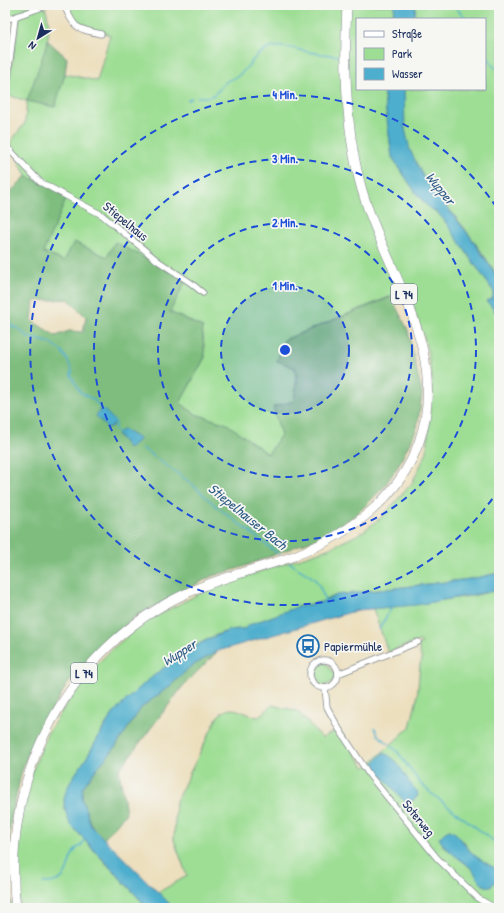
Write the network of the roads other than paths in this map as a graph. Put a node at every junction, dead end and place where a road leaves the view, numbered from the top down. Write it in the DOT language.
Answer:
graph roads {
  1 [pos="49,5"];
  2 [pos="64,5"];
  3 [pos="347,5"];
  4 [pos="15,18"];
  5 [pos="5,20"];
  6 [pos="101,34"];
  7 [pos="8,83"];
  8 [pos="5,145"];
  9 [pos="203,293"];
  10 [pos="418,642"];
  11 [pos="338,674"];
  12 [pos="325,688"];
  13 [pos="16,908"];
  14 [pos="495,908"];
  1 -- 4 [label="street"];
  2 -- 6 [label="street"];
  3 -- 13 [label="main road, L 74"];
  4 -- 5 [label="street"];
  4 -- 7 [label="street"];
  8 -- 9 [label="street, Stiepelhaus"];
  10 -- 11 [label="street"];
  11 -- 12 [label="street"];
  11 -- 12 [label="street"];
  12 -- 14 [label="street, Soterweg"];
}
